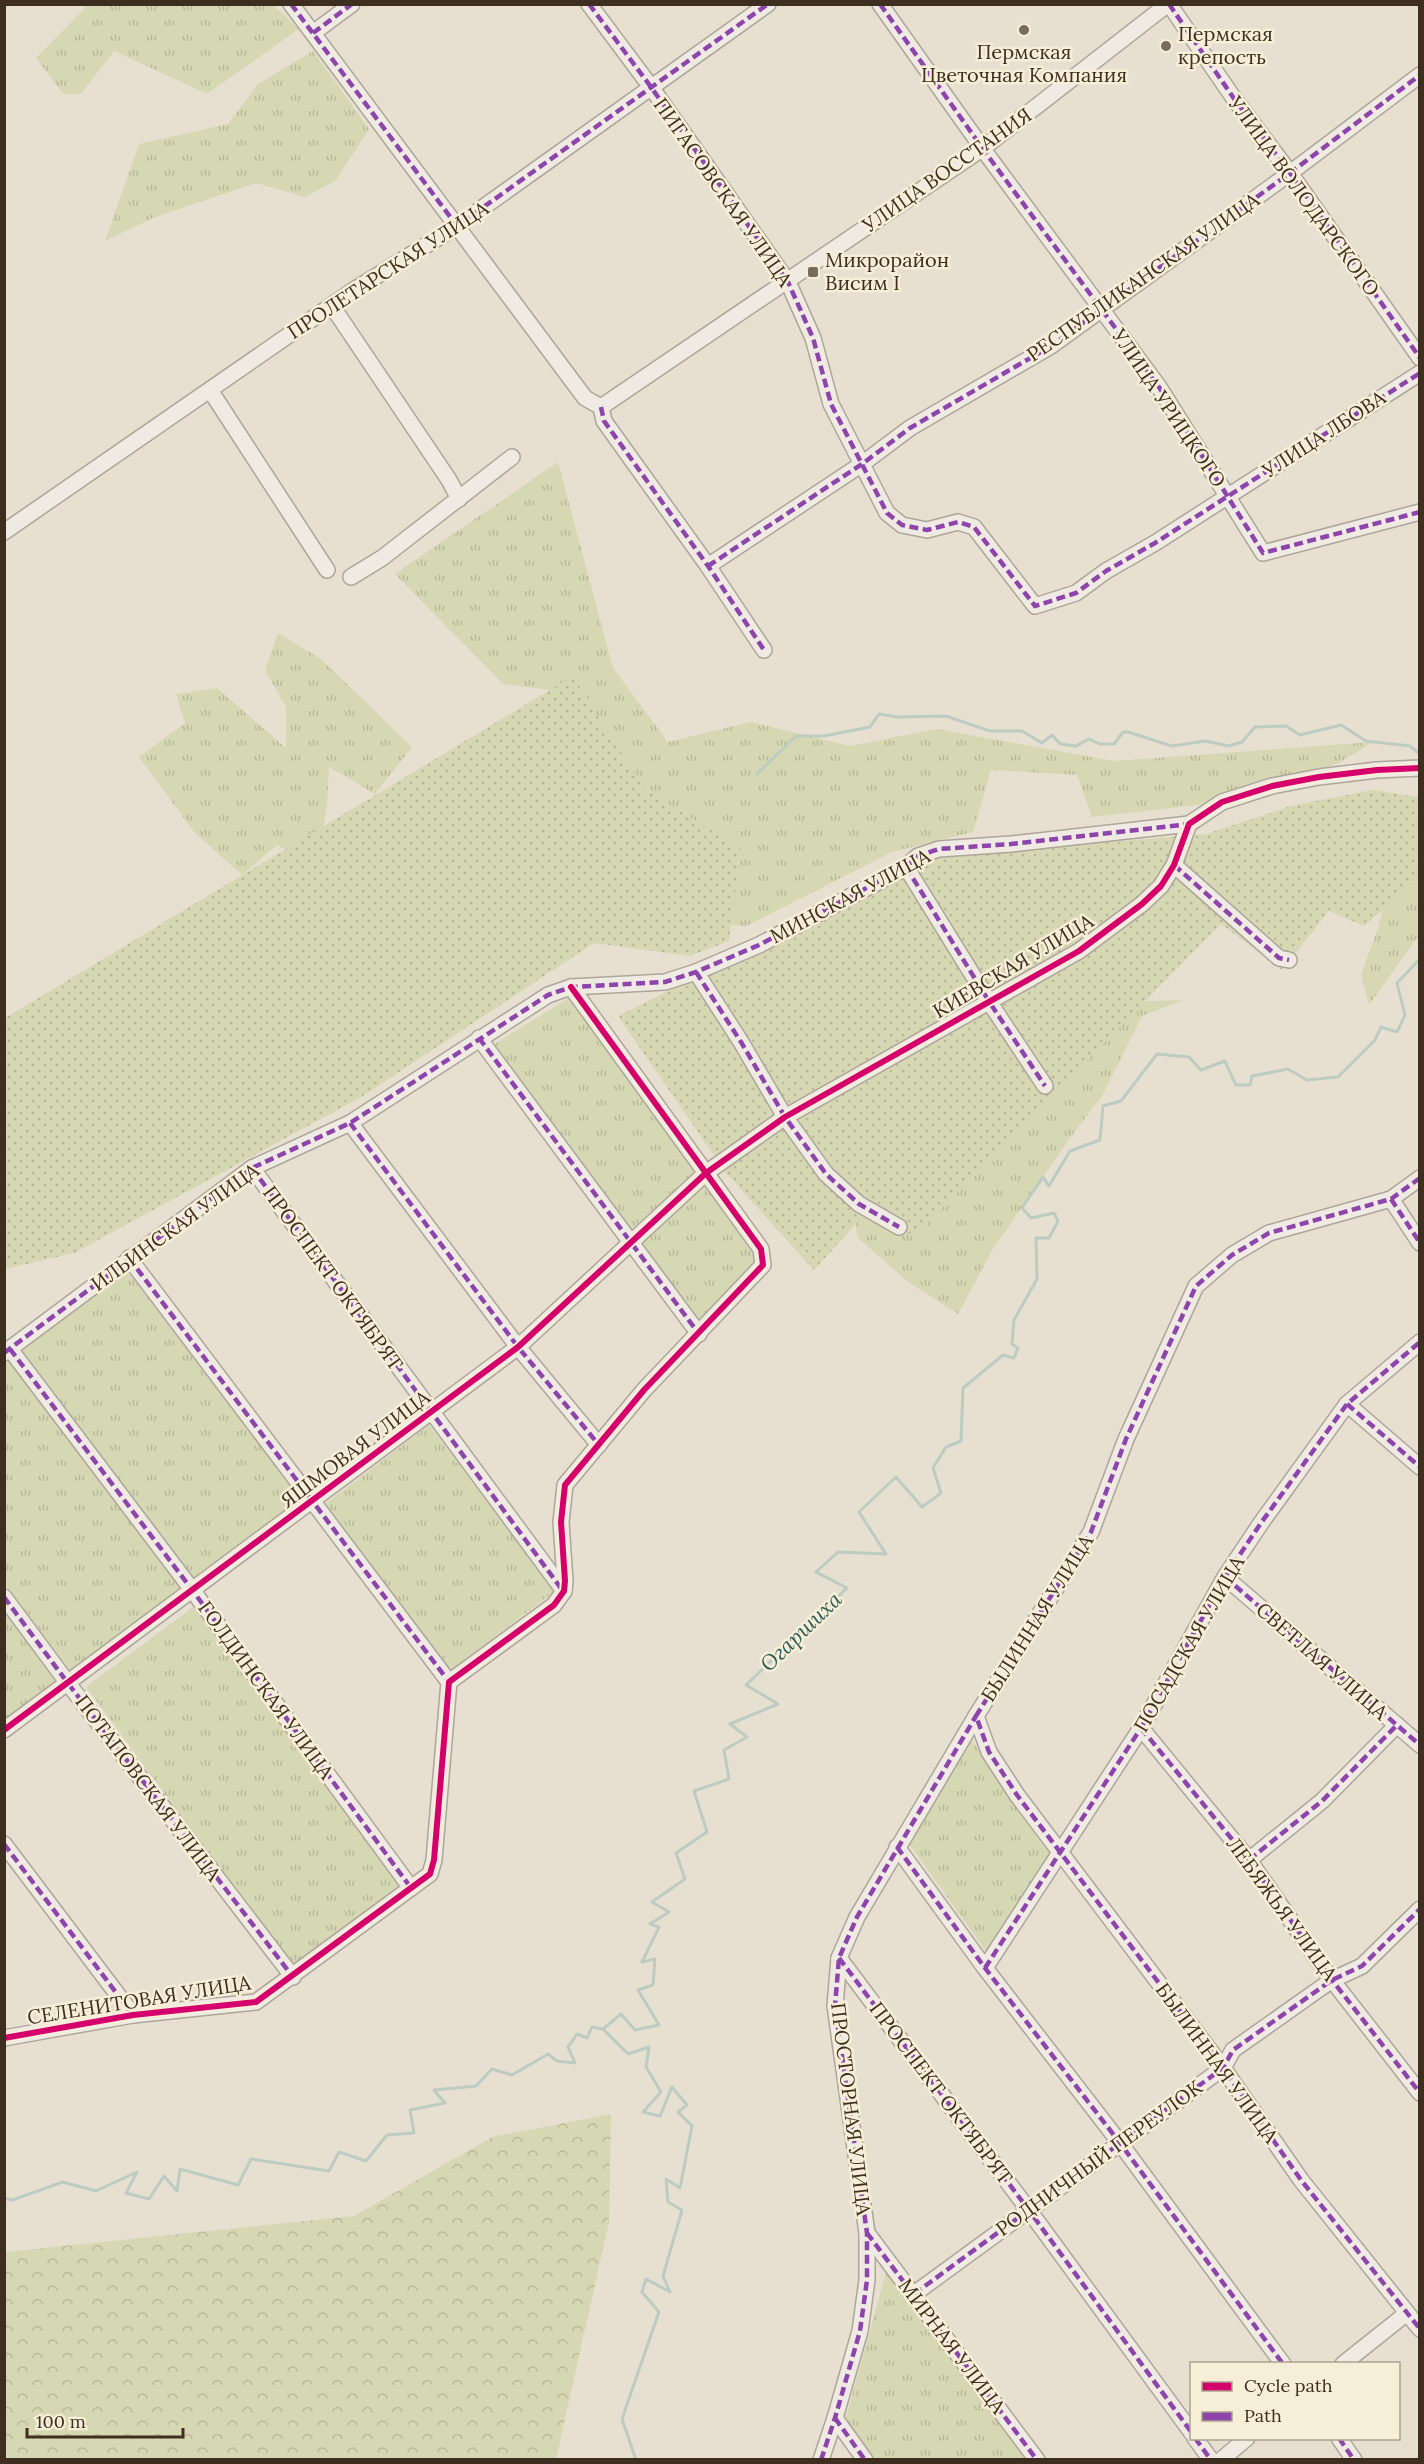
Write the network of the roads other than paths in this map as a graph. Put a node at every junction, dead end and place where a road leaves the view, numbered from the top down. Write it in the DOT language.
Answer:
graph roads {
  1 [pos="291,4"];
  2 [pos="352,4"];
  3 [pos="588,4"];
  4 [pos="768,4"];
  5 [pos="880,4"];
  6 [pos="1168,4"];
  7 [pos="313,33"];
  8 [pos="1419,75"];
  9 [pos="651,87"];
  10 [pos="983,148"];
  11 [pos="1290,173"];
  12 [pos="457,226"];
  13 [pos="788,282"];
  14 [pos="332,306"];
  15 [pos="1101,309"];
  16 [pos="1419,357"];
  17 [pos="1419,373"];
  18 [pos="210,390"];
  19 [pos="601,408"];
  20 [pos="512,457"];
  21 [pos="862,464"];
  22 [pos="1228,495"];
  23 [pos="459,498"];
  24 [pos="1419,512"];
  25 [pos="4,532"];
  26 [pos="708,566"];
  27 [pos="327,570"];
  28 [pos="351,578"];
  29 [pos="1035,606"];
  30 [pos="764,650"];
  31 [pos="1419,768"];
  32 [pos="1188,824"];
  33 [pos="1174,865"];
  34 [pos="906,867"];
  35 [pos="1289,960"];
  36 [pos="696,972"];
  37 [pos="571,987"];
  38 [pos="990,1003"];
  39 [pos="479,1038"];
  40 [pos="1045,1086"];
  41 [pos="785,1117"];
  42 [pos="350,1124"];
  43 [pos="252,1168"];
  44 [pos="706,1173"];
  45 [pos="1419,1178"];
  46 [pos="1391,1199"];
  47 [pos="898,1227"];
  48 [pos="629,1243"];
  49 [pos="1419,1243"];
  50 [pos="129,1257"];
  51 [pos="699,1334"];
  52 [pos="1419,1342"];
  53 [pos="518,1347"];
  54 [pos="7,1351"];
  55 [pos="1347,1404"];
  56 [pos="432,1412"];
  57 [pos="598,1445"];
  58 [pos="1419,1467"];
  59 [pos="312,1502"];
  60 [pos="1225,1577"];
  61 [pos="193,1591"];
  62 [pos="564,1591"];
  63 [pos="4,1597"];
  64 [pos="66,1682"];
  65 [pos="449,1682"];
  66 [pos="976,1716"];
  67 [pos="1397,1725"];
  68 [pos="1141,1728"];
  69 [pos="4,1730"];
  70 [pos="1419,1745"];
  71 [pos="4,1844"];
  72 [pos="897,1847"];
  73 [pos="1061,1852"];
  74 [pos="1249,1860"];
  75 [pos="411,1888"];
  76 [pos="1419,1909"];
  77 [pos="839,1958"];
  78 [pos="985,1968"];
  79 [pos="293,1977"];
  80 [pos="1332,1980"];
  81 [pos="132,2015"];
  82 [pos="4,2038"];
  83 [pos="1223,2068"];
  84 [pos="1419,2093"];
  85 [pos="1120,2143"];
  86 [pos="1028,2209"];
  87 [pos="867,2233"];
  88 [pos="914,2294"];
  89 [pos="1407,2313"];
  90 [pos="1419,2330"];
  91 [pos="1282,2362"];
  92 [pos="1346,2362"];
  93 [pos="835,2418"];
  94 [pos="1190,2432"];
  95 [pos="1196,2440"];
  96 [pos="1246,2440"];
  97 [pos="1339,2440"];
  98 [pos="821,2460"];
  99 [pos="865,2460"];
  100 [pos="1037,2460"];
  101 [pos="1211,2460"];
  102 [pos="1221,2460"];
  103 [pos="1354,2460"];
  1 -- 7 [label="street"];
  2 -- 7 [label="street"];
  3 -- 9 [label="street, ПИГАСОВСКАЯ УЛИЦА"];
  4 -- 9 [label="street, ПРОЛЕТАРСКАЯ УЛИЦА"];
  5 -- 10 [label="street, УЛИЦА УРИЦКОГО"];
  6 -- 10 [label="street, УЛИЦА ВОССТАНИЯ"];
  6 -- 11 [label="street, УЛИЦА ВОЛОДАРСКОГО"];
  7 -- 12 [label="street"];
  8 -- 11 [label="street, РЕСПУБЛИКАНСКАЯ УЛИЦА"];
  9 -- 12 [label="street, ПРОЛЕТАРСКАЯ УЛИЦА"];
  9 -- 13 [label="street, ПИГАСОВСКАЯ УЛИЦА"];
  10 -- 13 [label="street, УЛИЦА ВОССТАНИЯ"];
  10 -- 15 [label="street, УЛИЦА УРИЦКОГО"];
  11 -- 15 [label="street, РЕСПУБЛИКАНСКАЯ УЛИЦА"];
  11 -- 16 [label="street, УЛИЦА ВОЛОДАРСКОГО"];
  12 -- 14 [label="street, ПРОЛЕТАРСКАЯ УЛИЦА"];
  12 -- 19 [label="street"];
  13 -- 19 [label="street, УЛИЦА ВОССТАНИЯ"];
  13 -- 21 [label="street, ПИГАСОВСКАЯ УЛИЦА"];
  14 -- 18 [label="street, ПРОЛЕТАРСКАЯ УЛИЦА"];
  14 -- 23 [label="street"];
  15 -- 21 [label="street, РЕСПУБЛИКАНСКАЯ УЛИЦА"];
  15 -- 22 [label="street, УЛИЦА УРИЦКОГО"];
  17 -- 22 [label="street, УЛИЦА ЛБОВА"];
  18 -- 25 [label="street, ПРОЛЕТАРСКАЯ УЛИЦА"];
  18 -- 27 [label="street"];
  19 -- 26 [label="street"];
  20 -- 23 [label="street"];
  21 -- 26 [label="street, РЕСПУБЛИКАНСКАЯ УЛИЦА"];
  21 -- 29 [label="street, ПИГАСОВСКАЯ УЛИЦА"];
  22 -- 24 [label="street, УЛИЦА УРИЦКОГО"];
  22 -- 29 [label="street, УЛИЦА ЛБОВА"];
  23 -- 28 [label="street"];
  26 -- 30 [label="street"];
  31 -- 32 [label="street"];
  32 -- 33 [label="street, КИЕВСКАЯ УЛИЦА"];
  32 -- 34 [label="street, МИНСКАЯ УЛИЦА"];
  33 -- 35 [label="street"];
  33 -- 38 [label="street, КИЕВСКАЯ УЛИЦА"];
  34 -- 36 [label="street, МИНСКАЯ УЛИЦА"];
  34 -- 38 [label="street"];
  36 -- 37 [label="street, МИНСКАЯ УЛИЦА"];
  36 -- 41 [label="street"];
  37 -- 39 [label="street, ИЛЬИНСКАЯ УЛИЦА"];
  37 -- 44 [label="street"];
  38 -- 40 [label="street"];
  38 -- 41 [label="street, КИЕВСКАЯ УЛИЦА"];
  39 -- 42 [label="street, ИЛЬИНСКАЯ УЛИЦА"];
  39 -- 48 [label="street"];
  41 -- 44 [label="street, КИЕВСКАЯ УЛИЦА"];
  41 -- 47 [label="street"];
  42 -- 43 [label="street, ИЛЬИНСКАЯ УЛИЦА"];
  42 -- 53 [label="street"];
  43 -- 50 [label="street, ИЛЬИНСКАЯ УЛИЦА"];
  43 -- 56 [label="street, ПРОСПЕКТ ОКТЯБРЯТ"];
  44 -- 48 [label="street, ЯШМОВАЯ УЛИЦА"];
  44 -- 51 [label="street"];
  45 -- 46 [label="street, БЫЛИННАЯ УЛИЦА"];
  46 -- 49 [label="street"];
  46 -- 66 [label="street, БЫЛИННАЯ УЛИЦА"];
  48 -- 51 [label="street"];
  48 -- 53 [label="street, ЯШМОВАЯ УЛИЦА"];
  50 -- 54 [label="street, ИЛЬИНСКАЯ УЛИЦА"];
  50 -- 59 [label="street"];
  51 -- 57 [label="street"];
  52 -- 55 [label="street, ПОСАДСКАЯ УЛИЦА"];
  53 -- 56 [label="street, ЯШМОВАЯ УЛИЦА"];
  53 -- 57 [label="street"];
  54 -- 61 [label="street, ГОЛДИНСКАЯ УЛИЦА"];
  55 -- 58 [label="street"];
  55 -- 60 [label="street, ПОСАДСКАЯ УЛИЦА"];
  56 -- 59 [label="street, ЯШМОВАЯ УЛИЦА"];
  56 -- 62 [label="street, ПРОСПЕКТ ОКТЯБРЯТ"];
  57 -- 62 [label="street"];
  59 -- 61 [label="street, ЯШМОВАЯ УЛИЦА"];
  59 -- 65 [label="street"];
  60 -- 67 [label="street, СВЕТЛАЯ УЛИЦА"];
  60 -- 68 [label="street, ПОСАДСКАЯ УЛИЦА"];
  61 -- 64 [label="street, ЯШМОВАЯ УЛИЦА"];
  61 -- 75 [label="street, ГОЛДИНСКАЯ УЛИЦА"];
  62 -- 65 [label="street"];
  63 -- 64 [label="street, ПОТАПОВСКАЯ УЛИЦА"];
  64 -- 69 [label="street, ЯШМОВАЯ УЛИЦА"];
  64 -- 79 [label="street, ПОТАПОВСКАЯ УЛИЦА"];
  65 -- 75 [label="street, СЕЛЕНИТОВАЯ УЛИЦА"];
  66 -- 72 [label="street, ПРОСТОРНАЯ УЛИЦА"];
  66 -- 73 [label="street, БЫЛИННАЯ УЛИЦА"];
  67 -- 70 [label="street, СВЕТЛАЯ УЛИЦА"];
  67 -- 74 [label="street"];
  68 -- 73 [label="street, ПОСАДСКАЯ УЛИЦА"];
  68 -- 74 [label="street, ЛЕБЯЖЬЯ УЛИЦА"];
  71 -- 81 [label="street"];
  72 -- 77 [label="street, ПРОСТОРНАЯ УЛИЦА"];
  72 -- 78 [label="street"];
  73 -- 78 [label="street, ПОСАДСКАЯ УЛИЦА"];
  73 -- 83 [label="street, БЫЛИННАЯ УЛИЦА"];
  74 -- 80 [label="street, ЛЕБЯЖЬЯ УЛИЦА"];
  75 -- 79 [label="street, СЕЛЕНИТОВАЯ УЛИЦА"];
  76 -- 80 [label="street, РОДНИЧНЫЙ ПЕРЕУЛОК"];
  77 -- 86 [label="street, ПРОСПЕКТ ОКТЯБРЯТ"];
  77 -- 87 [label="street, ПРОСТОРНАЯ УЛИЦА"];
  78 -- 85 [label="street"];
  79 -- 81 [label="street, СЕЛЕНИТОВАЯ УЛИЦА"];
  80 -- 83 [label="street, РОДНИЧНЫЙ ПЕРЕУЛОК"];
  80 -- 84 [label="street, ЛЕБЯЖЬЯ УЛИЦА"];
  81 -- 82 [label="street, СЕЛЕНИТОВАЯ УЛИЦА"];
  83 -- 85 [label="street, РОДНИЧНЫЙ ПЕРЕУЛОК"];
  83 -- 89 [label="street, БЫЛИННАЯ УЛИЦА"];
  85 -- 86 [label="street, РОДНИЧНЫЙ ПЕРЕУЛОК"];
  85 -- 91 [label="street"];
  86 -- 88 [label="street, РОДНИЧНЫЙ ПЕРЕУЛОК"];
  86 -- 94 [label="street, ПРОСПЕКТ ОКТЯБРЯТ"];
  87 -- 88 [label="street, МИРНАЯ УЛИЦА"];
  87 -- 93 [label="street, ПРОСТОРНАЯ УЛИЦА"];
  88 -- 100 [label="street, МИРНАЯ УЛИЦА"];
  89 -- 90 [label="street, БЫЛИННАЯ УЛИЦА"];
  89 -- 92 [label="street"];
  93 -- 98 [label="street, ПРОСТОРНАЯ УЛИЦА"];
  93 -- 99 [label="street"];
  95 -- 101 [label="street"];
  96 -- 102 [label="street"];
  97 -- 103 [label="street"];
}
